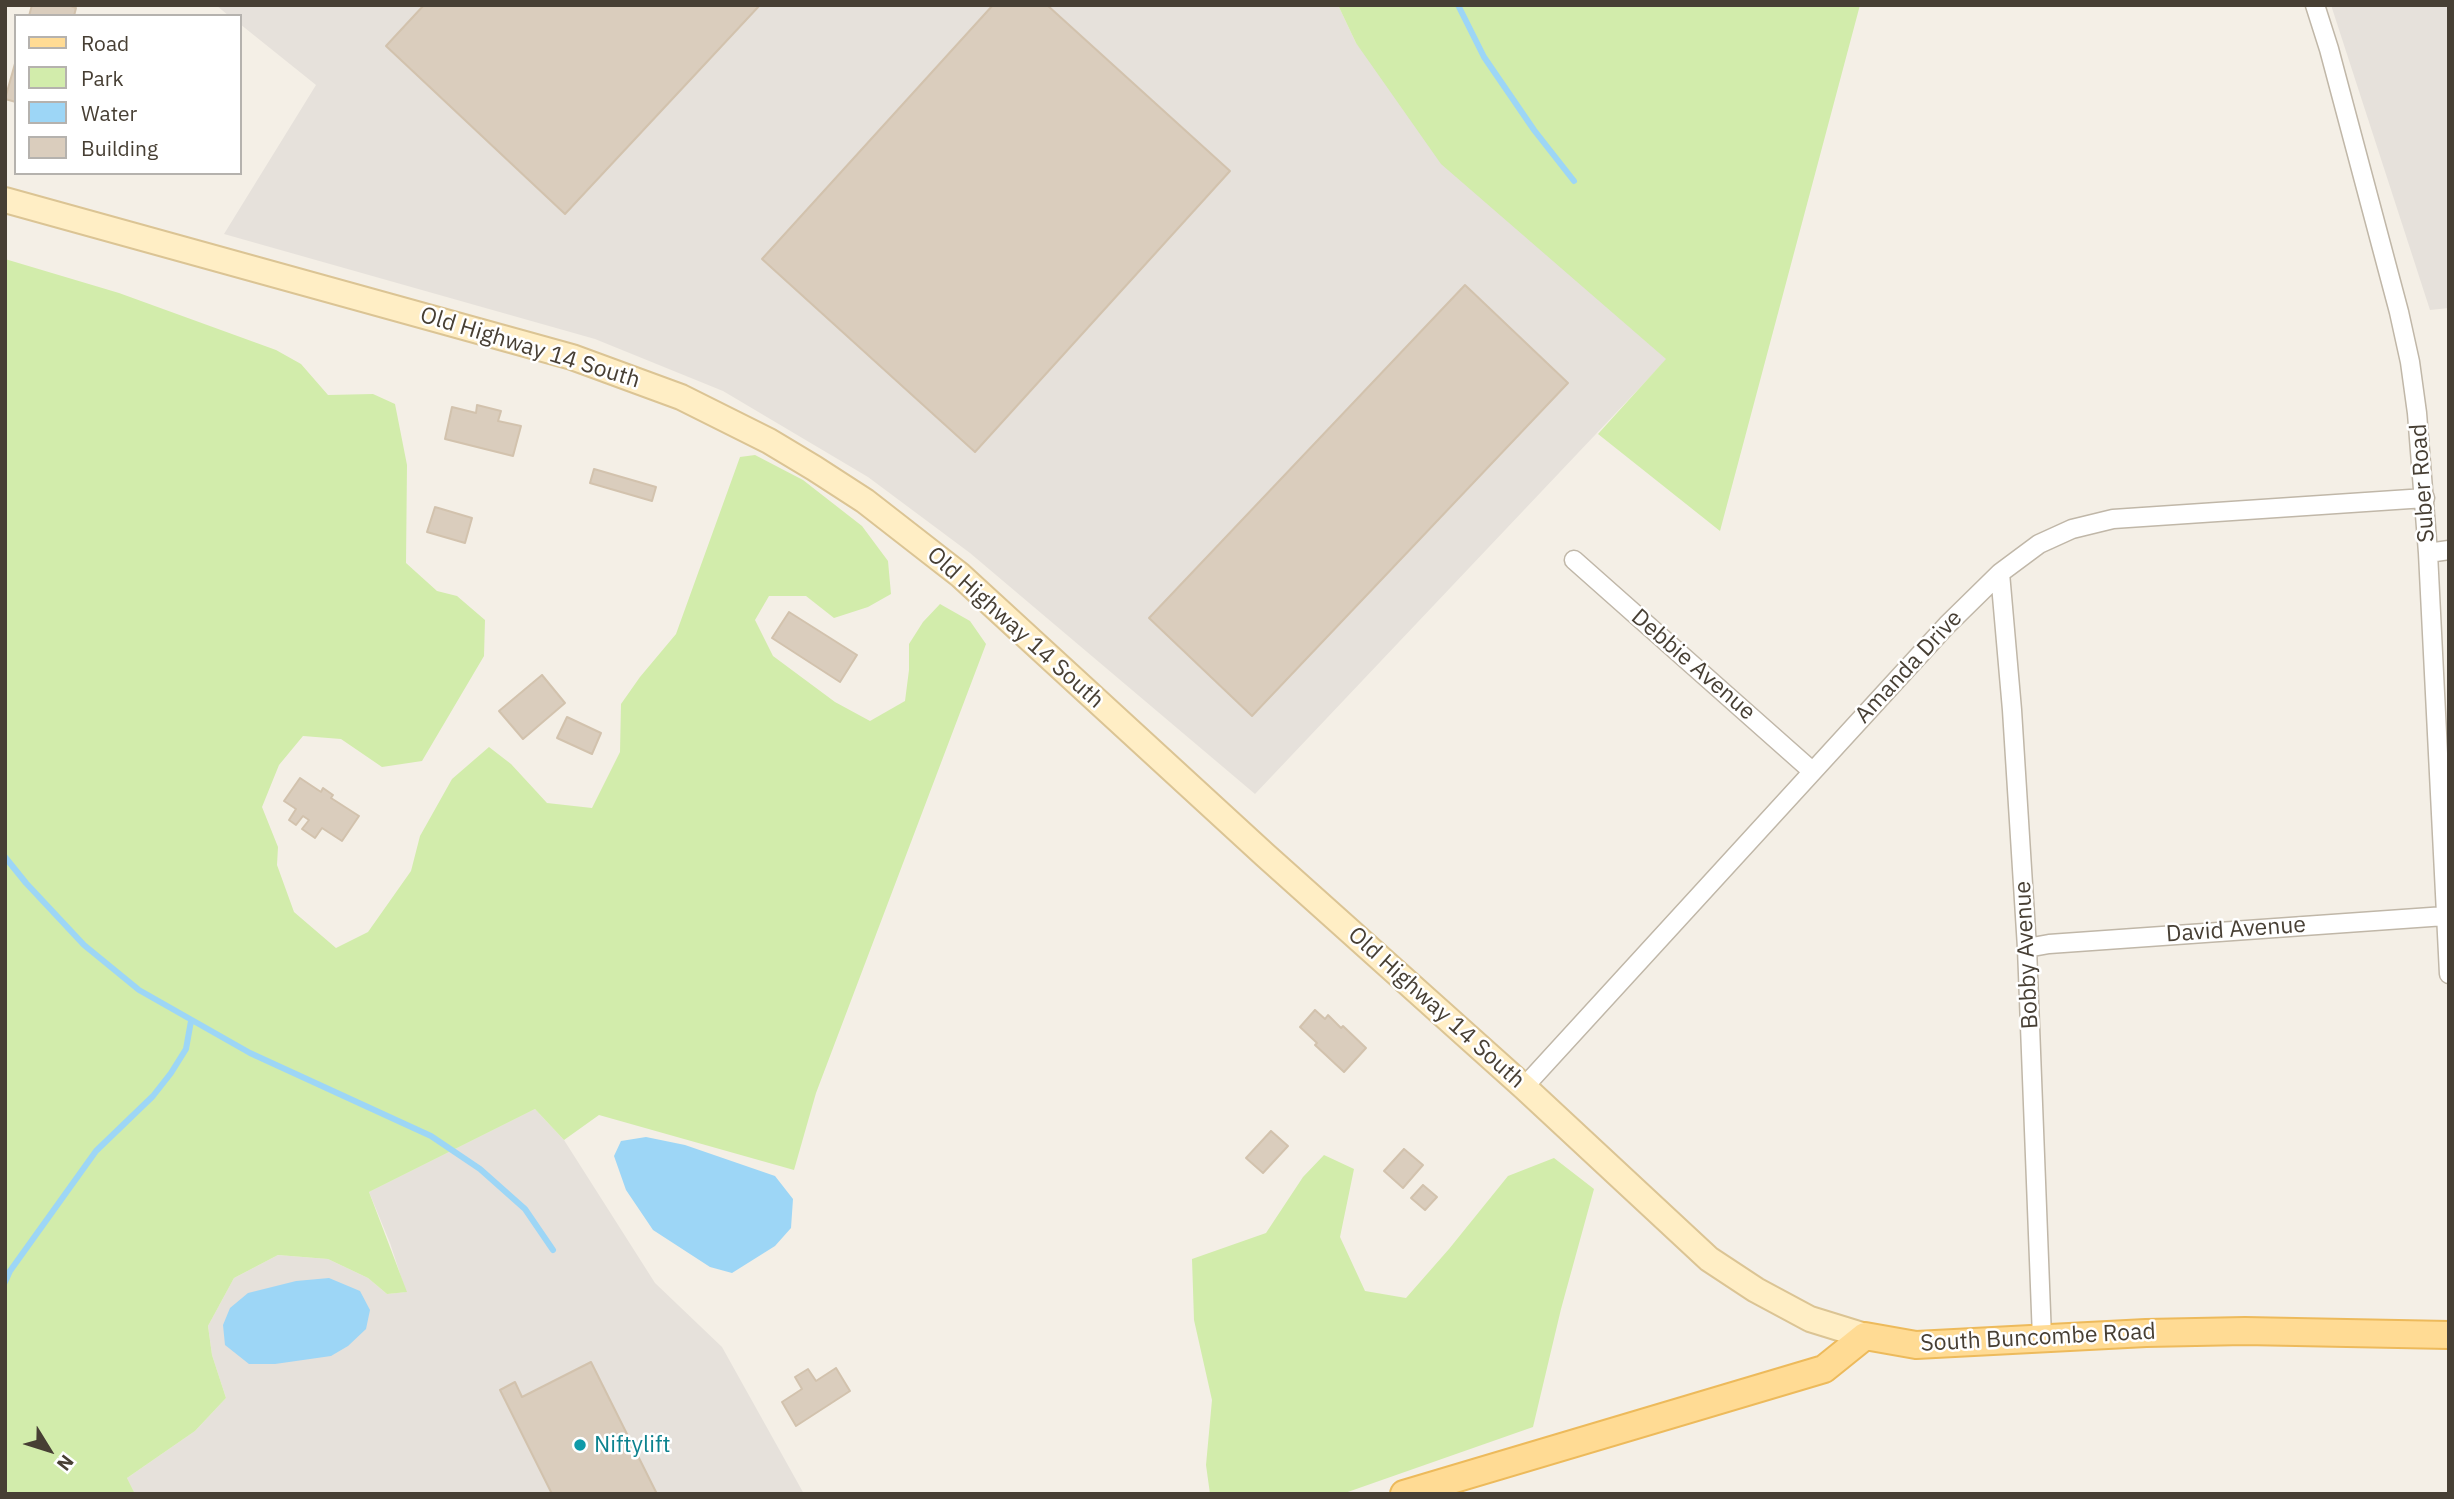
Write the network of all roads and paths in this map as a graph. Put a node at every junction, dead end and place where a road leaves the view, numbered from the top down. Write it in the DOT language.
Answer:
graph roads {
  1 [pos="2315,5"];
  2 [pos="5,200"];
  3 [pos="2425,498"];
  4 [pos="2449,550"];
  5 [pos="2428,553"];
  6 [pos="1574,560"];
  7 [pos="2000,573"];
  8 [pos="1812,771"];
  9 [pos="2446,880"];
  10 [pos="2445,916"];
  11 [pos="2027,948"];
  12 [pos="2449,974"];
  13 [pos="1524,1087"];
  14 [pos="2449,1335"];
  15 [pos="1865,1336"];
  16 [pos="2042,1338"];
  17 [pos="1404,1494"];
  1 -- 3 [label="street, Suber Road"];
  2 -- 13 [label="street, Old Highway 14 South"];
  3 -- 5 [label="street, Suber Road"];
  3 -- 7 [label="street, Amanda Drive"];
  4 -- 5 [label="street"];
  5 -- 9 [label="street, Suber Road"];
  6 -- 8 [label="street, Debbie Avenue"];
  7 -- 8 [label="street, Amanda Drive"];
  7 -- 11 [label="street, Bobby Avenue"];
  8 -- 13 [label="street, Amanda Drive"];
  9 -- 10 [label="street, Suber Road"];
  10 -- 11 [label="street, David Avenue"];
  10 -- 12 [label="street, Suber Road"];
  11 -- 16 [label="street, Bobby Avenue"];
  13 -- 15 [label="street, Old Highway 14 South"];
  14 -- 16 [label="main road, South Buncombe Road"];
  15 -- 16 [label="main road, South Buncombe Road"];
  15 -- 17 [label="main road"];
}
